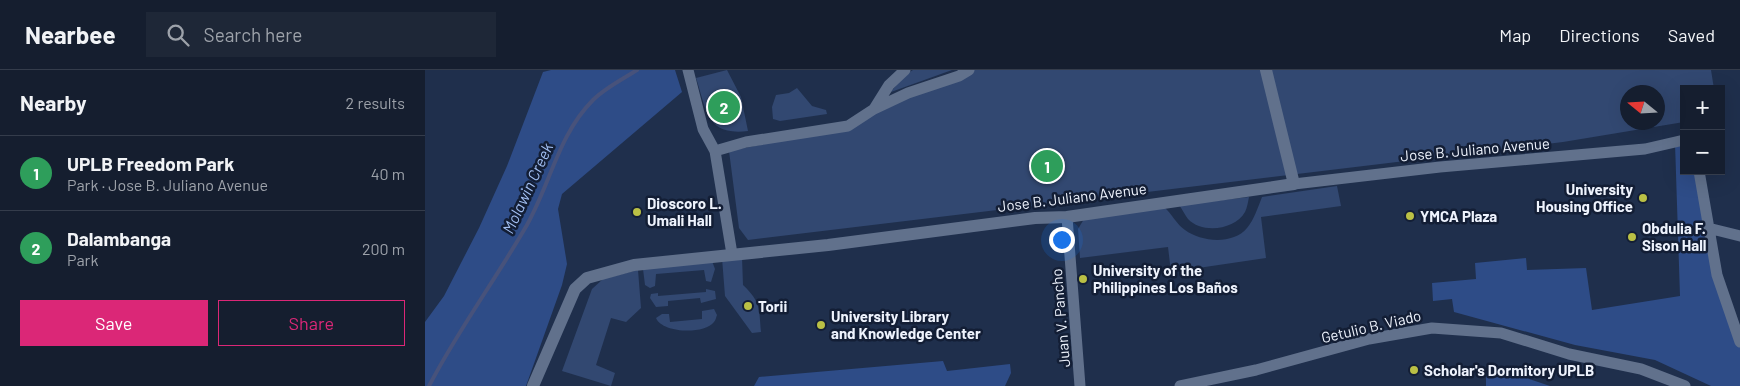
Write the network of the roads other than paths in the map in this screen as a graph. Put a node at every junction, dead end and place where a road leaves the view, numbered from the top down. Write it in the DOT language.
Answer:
graph roads {
  1 [pos="905,70"];
  2 [pos="969,70"];
  3 [pos="1266,70"];
  4 [pos="689,74"];
  5 [pos="874,109"];
  6 [pos="1680,141"];
  7 [pos="715,151"];
  8 [pos="1700,175"];
  9 [pos="1294,184"];
  10 [pos="1067,217"];
  11 [pos="1708,228"];
  12 [pos="1740,236"];
  13 [pos="731,254"];
  14 [pos="1740,342"];
  15 [pos="533,386"];
  16 [pos="1080,386"];
  17 [pos="1180,386"];
  18 [pos="1685,386"];
  1 -- 5 [label="street"];
  2 -- 5 [label="street"];
  3 -- 9 [label="street"];
  4 -- 7 [label="street"];
  5 -- 7 [label="street"];
  6 -- 9 [label="street, Jose B. Juliano Avenue"];
  7 -- 13 [label="street"];
  8 -- 11 [label="street"];
  9 -- 10 [label="street, Jose B. Juliano Avenue"];
  10 -- 13 [label="street, Jose B. Juliano Avenue"];
  10 -- 16 [label="street, Juan V. Pancho"];
  11 -- 12 [label="street"];
  11 -- 14 [label="street"];
  13 -- 15 [label="street, Jose B. Juliano Avenue"];
  17 -- 18 [label="street, Getulio B. Viado"];
}
